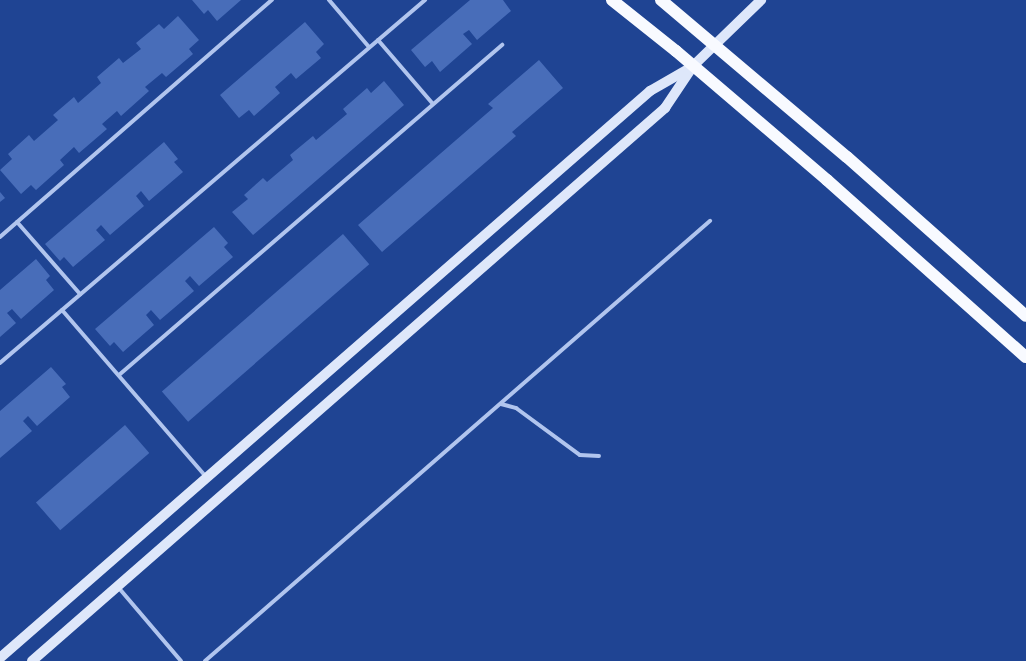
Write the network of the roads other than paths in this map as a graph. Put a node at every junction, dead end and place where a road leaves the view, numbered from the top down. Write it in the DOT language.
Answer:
graph roads {
  1 [pos="272,0"];
  2 [pos="329,0"];
  3 [pos="425,0"];
  4 [pos="612,0"];
  5 [pos="661,0"];
  6 [pos="761,0"];
  7 [pos="378,40"];
  8 [pos="714,44"];
  9 [pos="502,45"];
  10 [pos="369,47"];
  11 [pos="693,66"];
  12 [pos="433,104"];
  13 [pos="710,221"];
  14 [pos="18,222"];
  15 [pos="0,237"];
  16 [pos="80,294"];
  17 [pos="62,310"];
  18 [pos="1026,316"];
  19 [pos="1026,356"];
  20 [pos="0,363"];
  21 [pos="119,375"];
  22 [pos="501,404"];
  23 [pos="599,456"];
  24 [pos="207,478"];
  25 [pos="117,586"];
  26 [pos="0,658"];
  27 [pos="32,661"];
  28 [pos="181,661"];
  29 [pos="205,661"];
  1 -- 14 [label="lane"];
  2 -- 10 [label="lane"];
  3 -- 7 [label="lane"];
  4 -- 11 [label="main road"];
  5 -- 8 [label="main road"];
  6 -- 8 [label="street"];
  7 -- 10 [label="lane"];
  7 -- 12 [label="lane"];
  8 -- 11 [label="street"];
  8 -- 18 [label="main road"];
  9 -- 12 [label="lane"];
  10 -- 16 [label="lane"];
  11 -- 19 [label="main road"];
  11 -- 24 [label="street"];
  11 -- 25 [label="street"];
  12 -- 21 [label="lane"];
  13 -- 22 [label="lane"];
  14 -- 15 [label="lane"];
  14 -- 16 [label="lane"];
  16 -- 17 [label="lane"];
  17 -- 20 [label="lane"];
  17 -- 21 [label="lane"];
  21 -- 24 [label="lane"];
  22 -- 23 [label="lane"];
  22 -- 29 [label="lane"];
  24 -- 26 [label="street"];
  25 -- 27 [label="street"];
  25 -- 28 [label="lane"];
}
